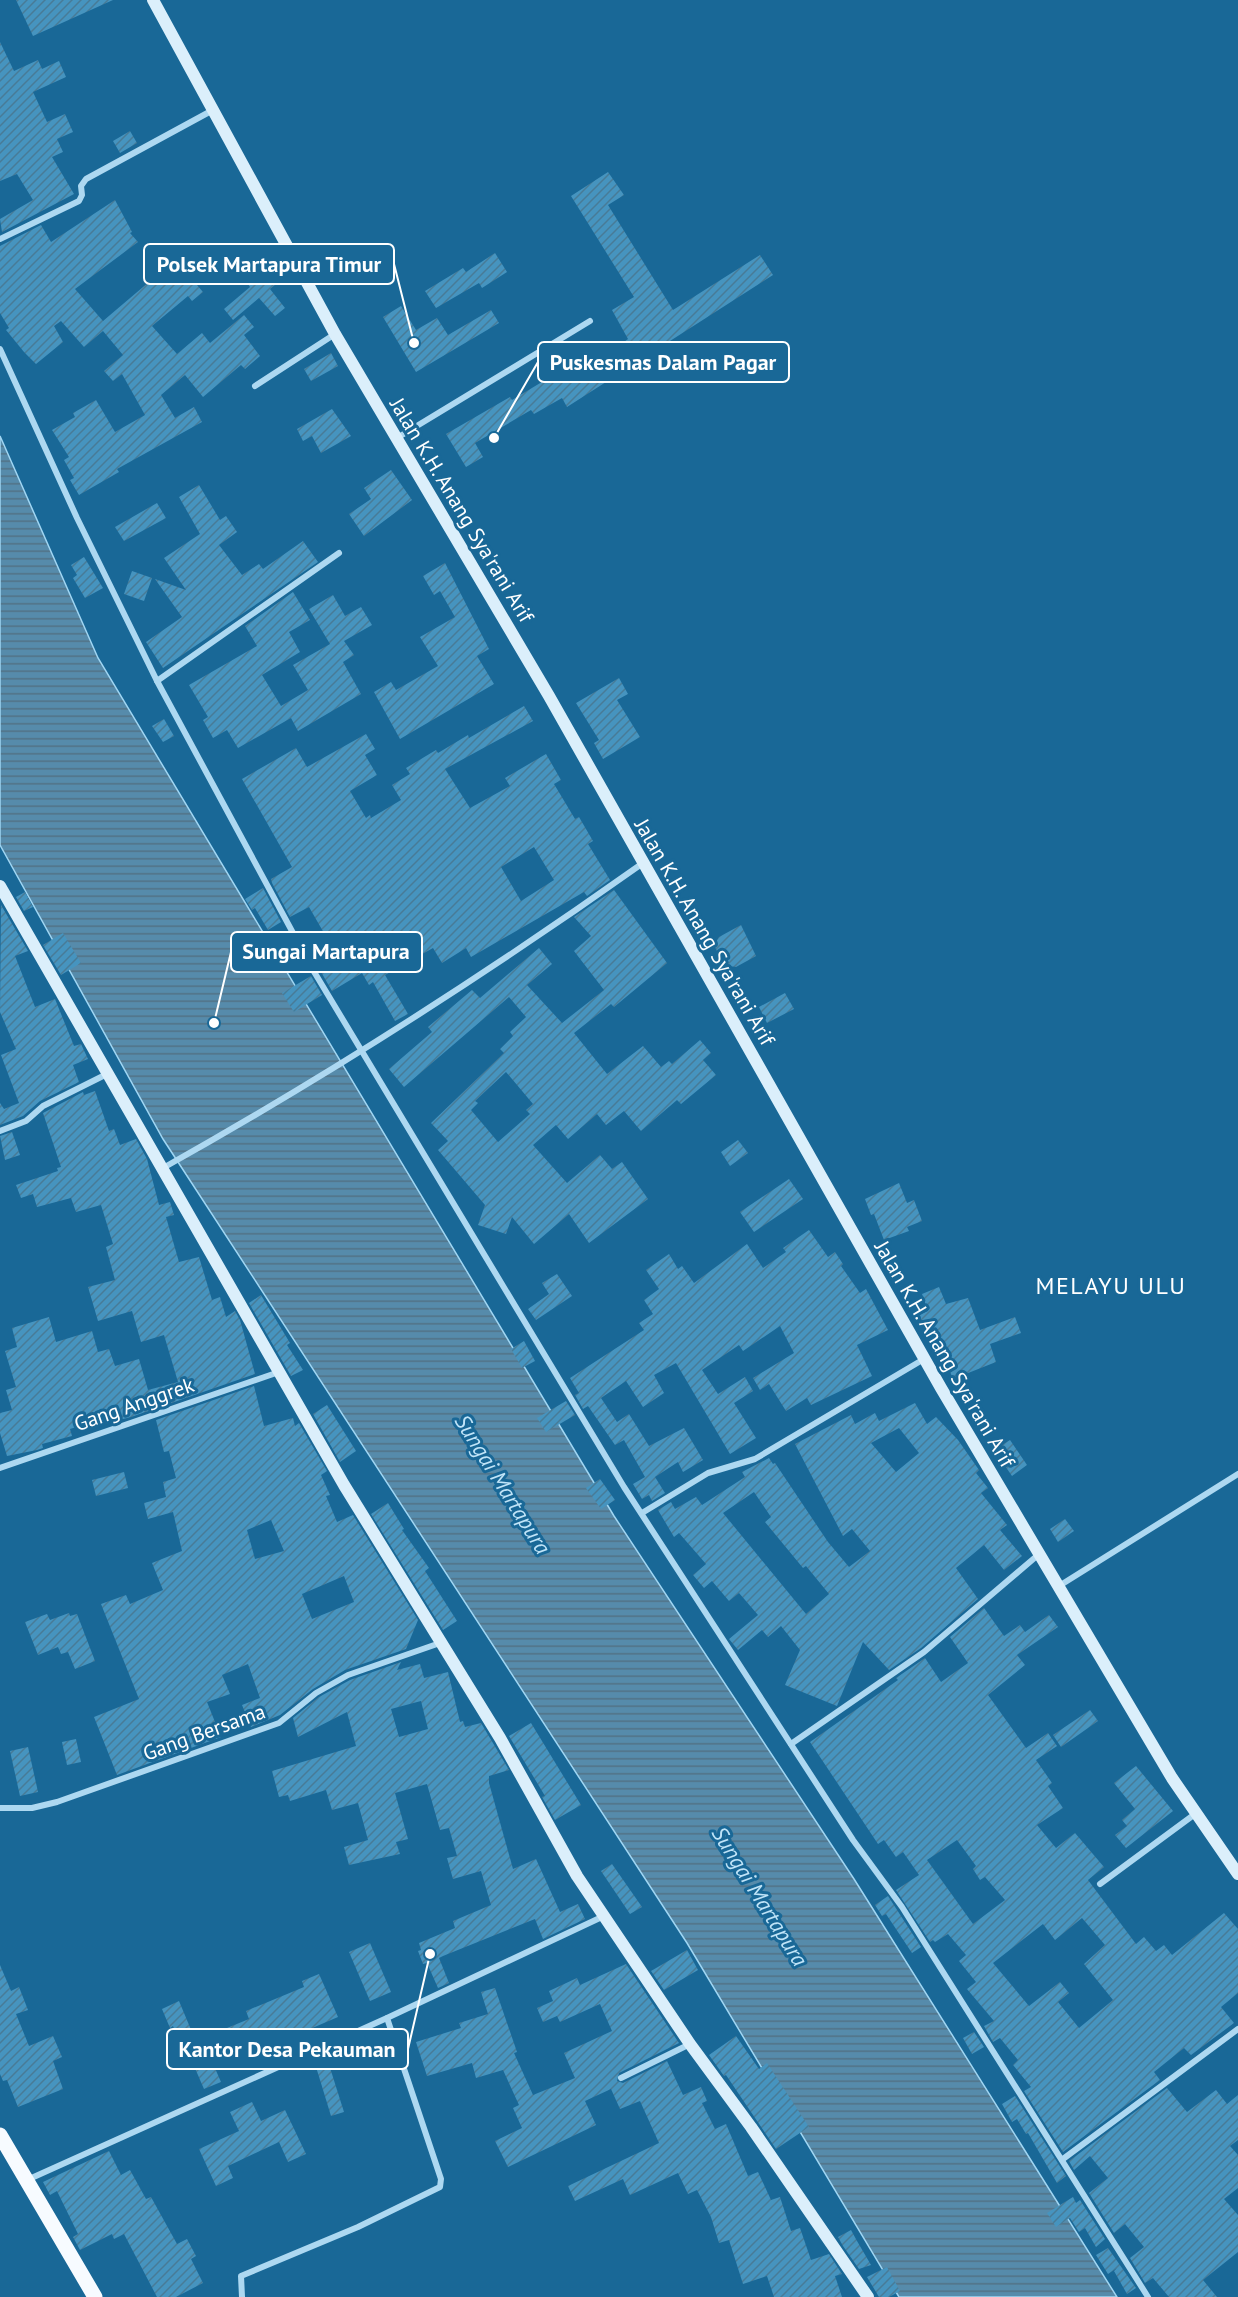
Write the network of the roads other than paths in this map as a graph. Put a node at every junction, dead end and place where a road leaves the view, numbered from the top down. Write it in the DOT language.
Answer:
graph roads {
  1 [pos="153,0"];
  2 [pos="213,110"];
  3 [pos="0,239"];
  4 [pos="590,321"];
  5 [pos="335,334"];
  6 [pos="0,349"];
  7 [pos="255,386"];
  8 [pos="397,438"];
  9 [pos="339,553"];
  10 [pos="157,681"];
  11 [pos="643,863"];
  12 [pos="0,886"];
  13 [pos="363,1052"];
  14 [pos="109,1073"];
  15 [pos="0,1131"];
  16 [pos="169,1165"];
  17 [pos="924,1358"];
  18 [pos="280,1372"];
  19 [pos="0,1468"];
  20 [pos="1238,1474"];
  21 [pos="642,1514"];
  22 [pos="1038,1555"];
  23 [pos="1058,1587"];
  24 [pos="440,1643"];
  25 [pos="791,1744"];
  26 [pos="0,1808"];
  27 [pos="1195,1814"];
  28 [pos="1238,1874"];
  29 [pos="1100,1884"];
  30 [pos="605,1916"];
  31 [pos="387,2018"];
  32 [pos="1238,2029"];
  33 [pos="690,2044"];
  34 [pos="621,2079"];
  35 [pos="0,2135"];
  36 [pos="1063,2159"];
  37 [pos="27,2180"];
  38 [pos="95,2297"];
  39 [pos="242,2297"];
  40 [pos="868,2297"];
  41 [pos="1148,2297"];
  1 -- 2 [label="street, Jalan K.H. Anang Sya'rani Arif"];
  2 -- 3 [label="street"];
  2 -- 5 [label="street, Jalan K.H. Anang Sya'rani Arif"];
  4 -- 8 [label="street"];
  5 -- 7 [label="street"];
  5 -- 8 [label="street, Jalan K.H. Anang Sya'rani Arif"];
  6 -- 10 [label="street"];
  8 -- 11 [label="street, Jalan K.H. Anang Sya'rani Arif"];
  9 -- 10 [label="street"];
  10 -- 13 [label="street"];
  11 -- 13 [label="street"];
  11 -- 17 [label="street, Jalan K.H. Anang Sya'rani Arif"];
  12 -- 14 [label="street"];
  13 -- 16 [label="street"];
  13 -- 21 [label="street"];
  14 -- 15 [label="street"];
  14 -- 16 [label="street"];
  16 -- 18 [label="street"];
  17 -- 21 [label="street"];
  17 -- 22 [label="street, Jalan K.H. Anang Sya'rani Arif"];
  18 -- 19 [label="street, Gang Anggrek"];
  18 -- 24 [label="street"];
  20 -- 23 [label="street"];
  21 -- 25 [label="street"];
  22 -- 23 [label="street, Jalan K.H. Anang Sya'rani Arif"];
  22 -- 25 [label="street"];
  23 -- 27 [label="street, Jalan K.H. Anang Sya'rani Arif"];
  24 -- 26 [label="street, Gang Bersama"];
  24 -- 30 [label="street"];
  25 -- 36 [label="street"];
  27 -- 28 [label="street, Jalan K.H. Anang Sya'rani Arif"];
  27 -- 29 [label="street"];
  30 -- 31 [label="street"];
  30 -- 33 [label="street"];
  31 -- 37 [label="street"];
  31 -- 39 [label="street"];
  32 -- 36 [label="street"];
  33 -- 34 [label="street"];
  33 -- 40 [label="street"];
  35 -- 37 [label="main road"];
  36 -- 41 [label="street"];
  37 -- 38 [label="main road"];
}
